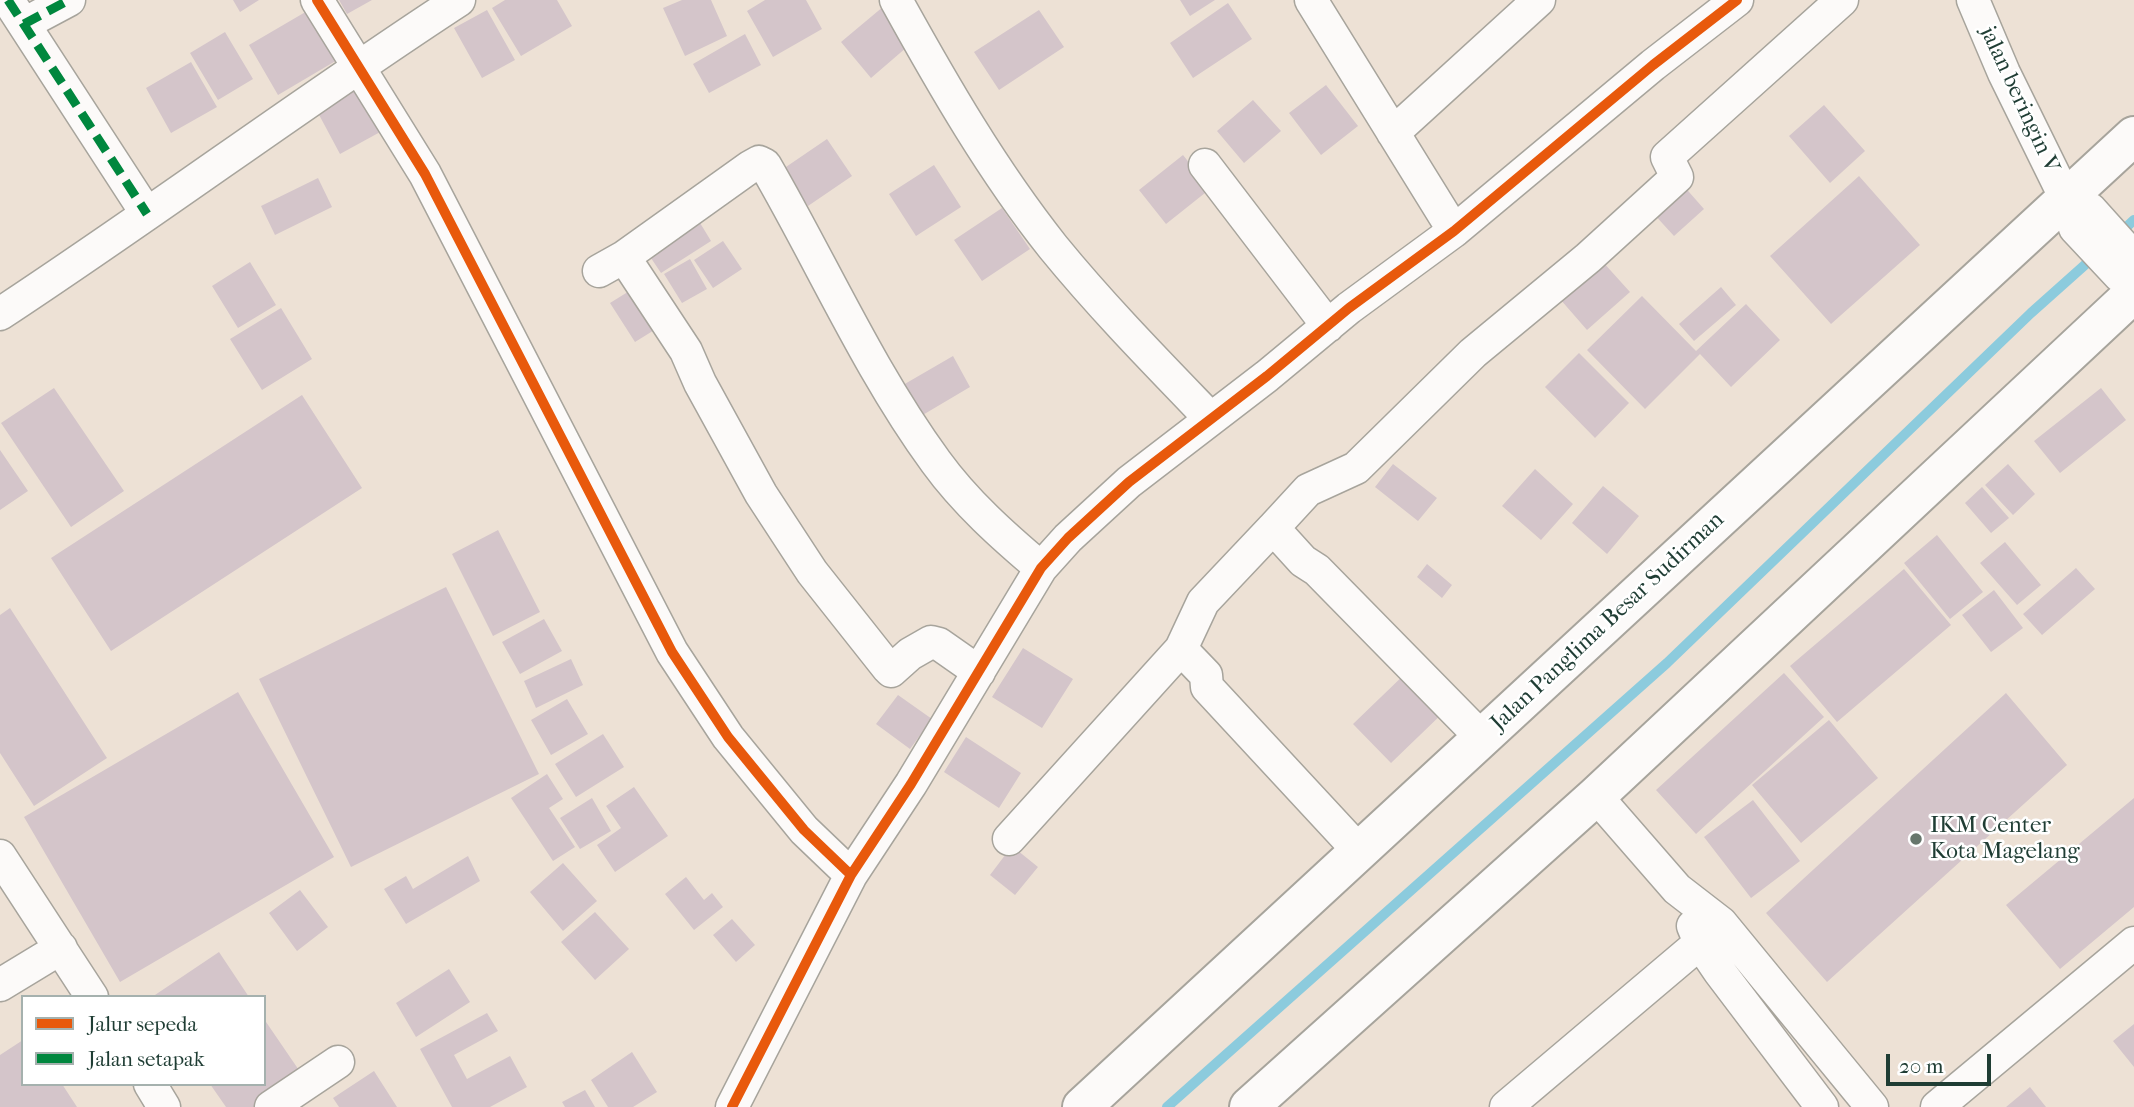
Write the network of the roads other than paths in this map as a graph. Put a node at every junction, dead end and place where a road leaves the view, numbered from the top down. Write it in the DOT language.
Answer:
graph roads {
  1 [pos="69,0"];
  2 [pos="317,0"];
  3 [pos="459,0"];
  4 [pos="896,0"];
  5 [pos="1311,0"];
  6 [pos="1539,0"];
  7 [pos="1737,0"];
  8 [pos="1842,0"];
  9 [pos="1973,0"];
  10 [pos="16,12"];
  11 [pos="359,65"];
  12 [pos="1393,133"];
  13 [pos="2134,136"];
  14 [pos="1205,165"];
  15 [pos="2066,199"];
  16 [pos="147,214"];
  17 [pos="1454,231"];
  18 [pos="2134,258"];
  19 [pos="2134,281"];
  20 [pos="2134,293"];
  21 [pos="0,314"];
  22 [pos="1328,326"];
  23 [pos="1211,419"];
  24 [pos="1273,528"];
  25 [pos="1041,568"];
  26 [pos="1181,649"];
  27 [pos="979,673"];
  28 [pos="1483,739"];
  29 [pos="1597,796"];
  30 [pos="1009,839"];
  31 [pos="1360,852"];
  32 [pos="0,856"];
  33 [pos="851,876"];
  34 [pos="1711,933"];
  35 [pos="2134,943"];
  36 [pos="61,948"];
  37 [pos="0,985"];
  38 [pos="91,995"];
  39 [pos="338,1062"];
  40 [pos="151,1086"];
  41 [pos="164,1107"];
  42 [pos="271,1107"];
  43 [pos="732,1107"];
  44 [pos="1082,1107"];
  45 [pos="1249,1107"];
  46 [pos="1506,1107"];
  47 [pos="1822,1107"];
  48 [pos="1872,1107"];
  49 [pos="1937,1107"];
  1 -- 10 [label="street"];
  2 -- 11 [label="street"];
  3 -- 11 [label="street"];
  4 -- 23 [label="street"];
  5 -- 12 [label="street"];
  6 -- 12 [label="street"];
  7 -- 17 [label="street"];
  8 -- 24 [label="street"];
  9 -- 15 [label="street, jalan beringin V"];
  10 -- 16 [label="street"];
  11 -- 16 [label="street"];
  11 -- 33 [label="street"];
  12 -- 17 [label="street"];
  13 -- 15 [label="main road, Jalan Panglima Besar Sudirman"];
  14 -- 22 [label="street"];
  15 -- 18 [label="street"];
  15 -- 19 [label="street, jalan beringin V"];
  15 -- 28 [label="main road, Jalan Panglima Besar Sudirman"];
  16 -- 21 [label="street"];
  17 -- 22 [label="street"];
  20 -- 29 [label="main road"];
  22 -- 23 [label="street"];
  23 -- 25 [label="street"];
  24 -- 26 [label="street"];
  24 -- 28 [label="street"];
  25 -- 27 [label="street"];
  25 -- 27 [label="street"];
  26 -- 30 [label="street"];
  26 -- 31 [label="street"];
  27 -- 33 [label="street"];
  28 -- 31 [label="main road, Jalan Panglima Besar Sudirman"];
  29 -- 34 [label="street"];
  29 -- 45 [label="main road"];
  31 -- 44 [label="main road, Jalan Panglima Besar Sudirman"];
  32 -- 36 [label="street"];
  33 -- 43 [label="street"];
  34 -- 46 [label="street"];
  34 -- 47 [label="street"];
  34 -- 48 [label="street"];
  35 -- 49 [label="street"];
  36 -- 37 [label="street"];
  36 -- 38 [label="street"];
  39 -- 42 [label="street"];
  40 -- 41 [label="street"];
}
